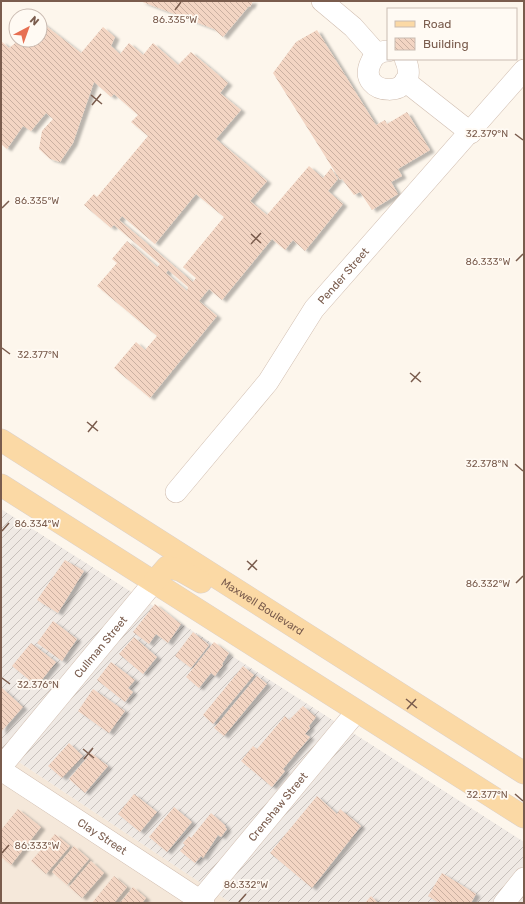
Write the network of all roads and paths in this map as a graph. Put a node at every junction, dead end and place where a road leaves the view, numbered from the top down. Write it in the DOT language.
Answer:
graph roads {
  1 [pos="322,1"];
  2 [pos="382,53"];
  3 [pos="405,60"];
  4 [pos="524,70"];
  5 [pos="405,81"];
  6 [pos="471,133"];
  7 [pos="1,440"];
  8 [pos="1,485"];
  9 [pos="176,492"];
  10 [pos="154,582"];
  11 [pos="243,593"];
  12 [pos="357,711"];
  13 [pos="1,767"];
  14 [pos="1,770"];
  15 [pos="524,772"];
  16 [pos="524,817"];
  17 [pos="524,878"];
  18 [pos="201,902"];
  19 [pos="504,903"];
  1 -- 2 [label="street"];
  2 -- 5 [label="street"];
  3 -- 5 [label="street"];
  4 -- 6 [label="street, Pender Street"];
  5 -- 6 [label="street"];
  6 -- 9 [label="street, Pender Street"];
  7 -- 11 [label="main road, Maxwell Boulevard"];
  8 -- 10 [label="main road"];
  10 -- 11 [label="main road"];
  10 -- 12 [label="main road"];
  10 -- 13 [label="street, Cullman Street"];
  11 -- 15 [label="main road, Maxwell Boulevard"];
  12 -- 16 [label="main road"];
  12 -- 18 [label="street, Crenshaw Street"];
  14 -- 18 [label="street, Clay Street"];
  17 -- 19 [label="street"];
}
